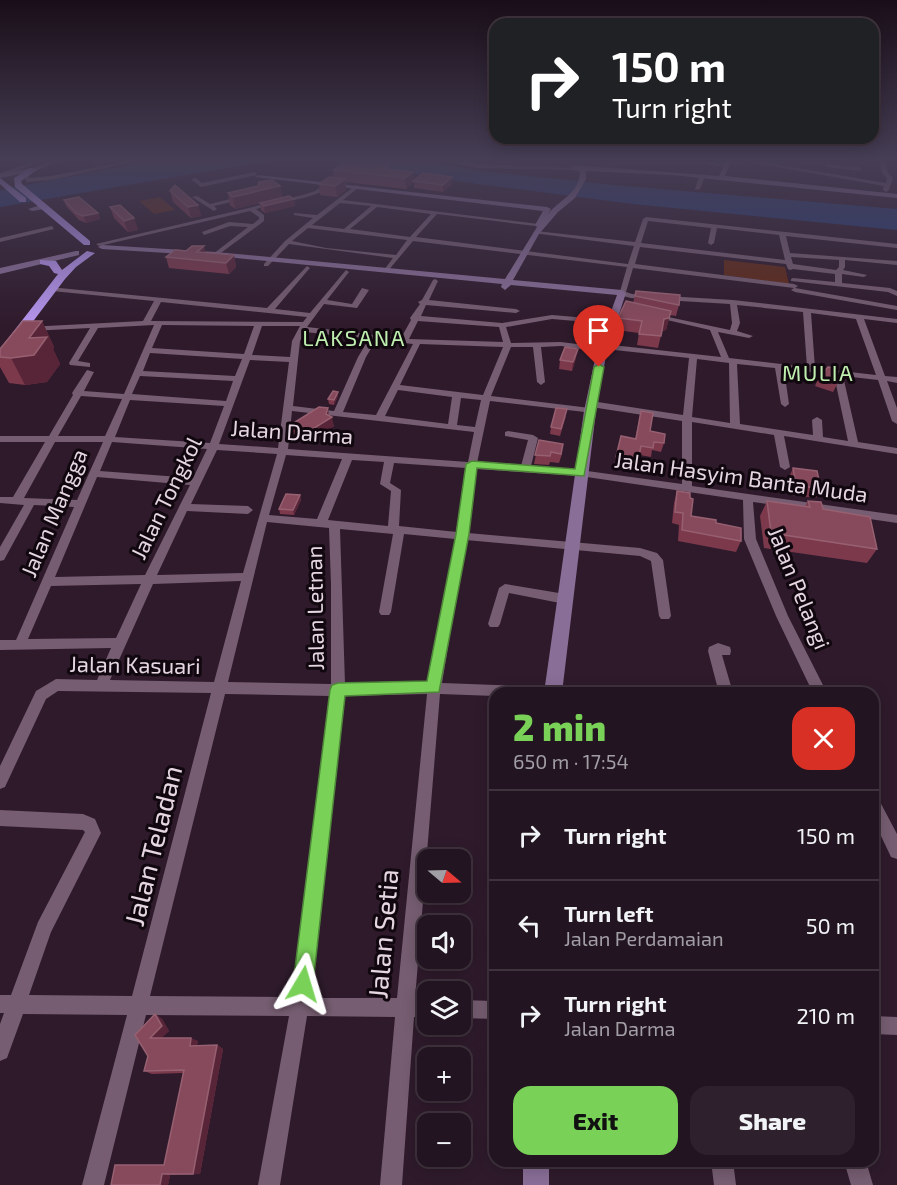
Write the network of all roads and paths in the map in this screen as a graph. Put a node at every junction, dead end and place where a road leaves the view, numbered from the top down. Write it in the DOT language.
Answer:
graph roads {
  1 [pos="42,215"];
  2 [pos="48,215"];
  3 [pos="217,215"];
  4 [pos="261,215"];
  5 [pos="306,215"];
  6 [pos="365,215"];
  7 [pos="433,215"];
  8 [pos="461,215"];
  9 [pos="502,215"];
  10 [pos="545,215"];
  11 [pos="551,215"];
  12 [pos="319,217"];
  13 [pos="497,220"];
  14 [pos="254,226"];
  15 [pos="308,226"];
  16 [pos="714,227"];
  17 [pos="52,228"];
  18 [pos="540,228"];
  19 [pos="346,230"];
  20 [pos="204,233"];
  21 [pos="782,234"];
  22 [pos="140,235"];
  23 [pos="412,238"];
  24 [pos="0,240"];
  25 [pos="287,242"];
  26 [pos="711,243"];
  27 [pos="636,245"];
  28 [pos="894,246"];
  29 [pos="95,247"];
  30 [pos="139,248"];
  31 [pos="76,251"];
  32 [pos="523,253"];
  33 [pos="216,254"];
  34 [pos="398,256"];
  35 [pos="842,258"];
  36 [pos="44,261"];
  37 [pos="788,261"];
  38 [pos="268,262"];
  39 [pos="897,263"];
  40 [pos="630,266"];
  41 [pos="307,268"];
  42 [pos="0,270"];
  43 [pos="387,270"];
  44 [pos="58,271"];
  45 [pos="346,272"];
  46 [pos="838,272"];
  47 [pos="864,275"];
  48 [pos="435,281"];
  49 [pos="507,284"];
  50 [pos="839,284"];
  51 [pos="794,285"];
  52 [pos="52,289"];
  53 [pos="365,290"];
  54 [pos="895,291"];
  55 [pos="159,299"];
  56 [pos="624,301"];
  57 [pos="322,302"];
  58 [pos="422,302"];
  59 [pos="733,302"];
  60 [pos="354,306"];
  61 [pos="897,308"];
  62 [pos="270,310"];
  63 [pos="516,311"];
  64 [pos="803,311"];
  65 [pos="647,314"];
  66 [pos="312,315"];
  67 [pos="347,315"];
  68 [pos="414,318"];
  69 [pos="860,318"];
  70 [pos="897,321"];
  71 [pos="611,322"];
  72 [pos="146,323"];
  73 [pos="159,323"];
  74 [pos="259,324"];
  75 [pos="502,325"];
  76 [pos="95,327"];
  77 [pos="303,327"];
  78 [pos="713,328"];
  79 [pos="23,329"];
  80 [pos="733,333"];
  81 [pos="749,336"];
  82 [pos="373,339"];
  83 [pos="404,341"];
  84 [pos="418,341"];
  85 [pos="0,342"];
  86 [pos="537,344"];
  87 [pos="508,345"];
  88 [pos="603,348"];
  89 [pos="147,350"];
  90 [pos="0,357"];
  91 [pos="693,357"];
  92 [pos="246,358"];
  93 [pos="293,360"];
  94 [pos="729,361"];
  95 [pos="779,367"];
  96 [pos="811,371"];
  97 [pos="138,373"];
  98 [pos="838,374"];
  99 [pos="882,378"];
  100 [pos="237,379"];
  101 [pos="897,380"];
  102 [pos="541,382"];
  103 [pos="396,387"];
  104 [pos="76,393"];
  105 [pos="457,394"];
  106 [pos="127,397"];
  107 [pos="486,398"];
  108 [pos="228,404"];
  109 [pos="785,404"];
  110 [pos="288,408"];
  111 [pos="590,408"];
  112 [pos="338,412"];
  113 [pos="380,417"];
  114 [pos="687,419"];
  115 [pos="816,420"];
  116 [pos="897,422"];
  117 [pos="452,426"];
  118 [pos="735,426"];
  119 [pos="480,429"];
  120 [pos="778,432"];
  121 [pos="508,434"];
  122 [pos="52,437"];
  123 [pos="818,438"];
  124 [pos="0,439"];
  125 [pos="109,439"];
  126 [pos="854,444"];
  127 [pos="214,445"];
  128 [pos="283,450"];
  129 [pos="897,451"];
  130 [pos="348,456"];
  131 [pos="390,459"];
  132 [pos="472,464"];
  133 [pos="784,467"];
  134 [pos="525,469"];
  135 [pos="580,473"];
  136 [pos="93,474"];
  137 [pos="197,482"];
  138 [pos="687,488"];
  139 [pos="748,497"];
  140 [pos="0,500"];
  141 [pos="17,500"];
  142 [pos="31,501"];
  143 [pos="80,504"];
  144 [pos="184,507"];
  145 [pos="248,510"];
  146 [pos="263,518"];
  147 [pos="897,519"];
  148 [pos="327,525"];
  149 [pos="396,530"];
  150 [pos="462,534"];
  151 [pos="571,544"];
  152 [pos="0,557"];
  153 [pos="248,577"];
  154 [pos="149,579"];
  155 [pos="47,582"];
  156 [pos="564,598"];
  157 [pos="385,612"];
  158 [pos="665,616"];
  159 [pos="494,624"];
  160 [pos="120,642"];
  161 [pos="20,644"];
  162 [pos="0,645"];
  163 [pos="724,651"];
  164 [pos="101,686"];
  165 [pos="220,687"];
  166 [pos="554,687"];
  167 [pos="724,687"];
  168 [pos="817,687"];
  169 [pos="434,688"];
  170 [pos="338,690"];
  171 [pos="489,690"];
  172 [pos="2,773"];
  173 [pos="879,815"];
  174 [pos="0,819"];
  175 [pos="897,851"];
  176 [pos="8,1004"];
  177 [pos="300,1005"];
  178 [pos="140,1006"];
  179 [pos="405,1008"];
  180 [pos="417,1008"];
  181 [pos="471,1009"];
  182 [pos="489,1010"];
  183 [pos="879,1025"];
  184 [pos="897,1026"];
  185 [pos="0,1051"];
  186 [pos="536,1167"];
  187 [pos="723,1167"];
  188 [pos="857,1167"];
  189 [pos="93,1185"];
  190 [pos="269,1185"];
  191 [pos="392,1185"];
  192 [pos="536,1185"];
  193 [pos="725,1185"];
  194 [pos="862,1185"];
  1 -- 17 [label="highway"];
  2 -- 29 [label="highway"];
  3 -- 22 [label="street"];
  4 -- 14 [label="street"];
  5 -- 12 [label="street"];
  6 -- 19 [label="street"];
  7 -- 23 [label="street"];
  8 -- 13 [label="street"];
  9 -- 13 [label="street"];
  10 -- 18 [label="main road"];
  11 -- 18 [label="main road"];
  12 -- 15 [label="street"];
  13 -- 18 [label="street"];
  14 -- 20 [label="street"];
  14 -- 33 [label="street"];
  15 -- 19 [label="street"];
  15 -- 25 [label="street"];
  16 -- 21 [label="street"];
  16 -- 26 [label="street"];
  16 -- 27 [label="street"];
  17 -- 24 [label="street"];
  17 -- 31 [label="highway"];
  18 -- 27 [label="street"];
  18 -- 32 [label="main road"];
  19 -- 23 [label="street"];
  21 -- 28 [label="street"];
  21 -- 37 [label="street"];
  22 -- 29 [label="street"];
  22 -- 30 [label="main road"];
  23 -- 32 [label="street"];
  23 -- 34 [label="street"];
  25 -- 34 [label="street"];
  25 -- 38 [label="street"];
  27 -- 37 [label="street"];
  27 -- 40 [label="street"];
  28 -- 39 [label="street"];
  29 -- 30 [label="main road"];
  29 -- 31 [label="highway"];
  29 -- 38 [label="main road"];
  29 -- 52 [label="highway"];
  30 -- 33 [label="main road"];
  31 -- 36 [label="main road"];
  31 -- 42 [label="main road"];
  31 -- 44 [label="highway"];
  32 -- 40 [label="street"];
  32 -- 49 [label="main road"];
  33 -- 38 [label="main road"];
  34 -- 43 [label="street"];
  35 -- 37 [label="street"];
  35 -- 39 [label="street"];
  35 -- 46 [label="street"];
  36 -- 42 [label="main road"];
  36 -- 44 [label="highway"];
  37 -- 46 [label="street"];
  37 -- 51 [label="street"];
  38 -- 41 [label="main road"];
  38 -- 43 [label="main road"];
  40 -- 51 [label="street"];
  40 -- 56 [label="street"];
  41 -- 45 [label="main road"];
  41 -- 62 [label="street"];
  43 -- 49 [label="main road"];
  44 -- 85 [label="highway"];
  45 -- 48 [label="main road"];
  45 -- 57 [label="street"];
  46 -- 47 [label="street"];
  46 -- 50 [label="street"];
  48 -- 49 [label="main road"];
  48 -- 58 [label="street"];
  49 -- 56 [label="main road"];
  50 -- 51 [label="street"];
  50 -- 54 [label="street"];
  51 -- 61 [label="street"];
  51 -- 64 [label="street"];
  52 -- 55 [label="street"];
  52 -- 79 [label="highway"];
  53 -- 60 [label="street"];
  55 -- 62 [label="street"];
  55 -- 72 [label="street"];
  56 -- 59 [label="street"];
  56 -- 71 [label="main road"];
  57 -- 60 [label="street"];
  57 -- 66 [label="street"];
  58 -- 63 [label="street"];
  58 -- 68 [label="street"];
  59 -- 64 [label="street"];
  59 -- 80 [label="street"];
  60 -- 67 [label="street"];
  62 -- 66 [label="street"];
  64 -- 69 [label="street"];
  64 -- 96 [label="street"];
  65 -- 78 [label="street"];
  66 -- 77 [label="street"];
  68 -- 75 [label="street"];
  68 -- 83 [label="street"];
  69 -- 70 [label="street"];
  69 -- 99 [label="street"];
  71 -- 75 [label="street"];
  71 -- 88 [label="main road"];
  72 -- 73 [label="street"];
  72 -- 76 [label="street"];
  73 -- 74 [label="street"];
  73 -- 89 [label="street, Jalan Mangga"];
  74 -- 77 [label="street"];
  74 -- 92 [label="street, Jalan Tongkol"];
  75 -- 87 [label="street"];
  76 -- 79 [label="street"];
  76 -- 104 [label="street"];
  77 -- 82 [label="street"];
  77 -- 93 [label="street, Jalan Teladan"];
  78 -- 80 [label="street"];
  78 -- 94 [label="street"];
  79 -- 90 [label="highway"];
  80 -- 81 [label="street"];
  82 -- 83 [label="street"];
  82 -- 112 [label="street"];
  83 -- 84 [label="street"];
  84 -- 87 [label="street"];
  84 -- 103 [label="street"];
  86 -- 87 [label="street"];
  86 -- 88 [label="street"];
  86 -- 102 [label="street"];
  87 -- 107 [label="street, Jalan Setia"];
  88 -- 91 [label="street"];
  88 -- 111 [label="main road"];
  89 -- 92 [label="street"];
  89 -- 97 [label="street, Jalan Mangga"];
  91 -- 94 [label="street"];
  91 -- 114 [label="street"];
  92 -- 93 [label="street"];
  92 -- 100 [label="street, Jalan Tongkol"];
  93 -- 110 [label="street, Jalan Teladan"];
  94 -- 95 [label="street"];
  94 -- 118 [label="street"];
  95 -- 96 [label="street"];
  95 -- 109 [label="street"];
  96 -- 98 [label="street"];
  97 -- 100 [label="street"];
  97 -- 106 [label="street, Jalan Mangga"];
  98 -- 99 [label="street"];
  98 -- 126 [label="street"];
  99 -- 101 [label="street"];
  99 -- 116 [label="street"];
  100 -- 108 [label="street, Jalan Tongkol"];
  103 -- 105 [label="street"];
  103 -- 113 [label="street"];
  104 -- 106 [label="street"];
  104 -- 122 [label="street"];
  105 -- 107 [label="street"];
  105 -- 117 [label="street"];
  106 -- 108 [label="street"];
  106 -- 125 [label="street, Jalan Mangga"];
  107 -- 111 [label="street"];
  107 -- 119 [label="street, Jalan Setia"];
  108 -- 127 [label="street, Jalan Tongkol"];
  110 -- 112 [label="street"];
  110 -- 128 [label="street, Jalan Teladan"];
  111 -- 114 [label="street"];
  111 -- 135 [label="main road"];
  112 -- 113 [label="street"];
  113 -- 117 [label="street"];
  114 -- 118 [label="street"];
  114 -- 138 [label="street"];
  115 -- 123 [label="street"];
  117 -- 119 [label="street"];
  118 -- 120 [label="street"];
  119 -- 132 [label="street, Jalan Setia"];
  120 -- 123 [label="street"];
  120 -- 133 [label="street"];
  121 -- 134 [label="street"];
  122 -- 124 [label="street, Jalan Darma"];
  122 -- 125 [label="street, Jalan Darma"];
  122 -- 141 [label="street"];
  123 -- 126 [label="street"];
  125 -- 127 [label="street, Jalan Darma"];
  125 -- 136 [label="street, Jalan Mangga"];
  126 -- 129 [label="street"];
  127 -- 128 [label="street, Jalan Darma"];
  127 -- 137 [label="street, Jalan Tongkol"];
  128 -- 130 [label="street, Jalan Darma"];
  128 -- 146 [label="street, Jalan Teladan"];
  130 -- 131 [label="street, Jalan Darma"];
  130 -- 148 [label="street"];
  131 -- 132 [label="street, Jalan Darma"];
  131 -- 149 [label="street"];
  132 -- 134 [label="street, Jalan Darma"];
  132 -- 150 [label="street, Jalan Setia"];
  134 -- 135 [label="street, Jalan Darma"];
  135 -- 138 [label="street, Jalan Hasyim Banta Muda"];
  135 -- 151 [label="main road"];
  136 -- 137 [label="street"];
  136 -- 143 [label="street, Jalan Mangga"];
  137 -- 144 [label="street, Jalan Tongkol"];
  138 -- 139 [label="street, Jalan Hasyim Banta Muda"];
  139 -- 147 [label="street, Jalan Hasyim Banta Muda"];
  139 -- 168 [label="street, Jalan Pelangi"];
  140 -- 141 [label="street"];
  141 -- 142 [label="street"];
  142 -- 143 [label="street"];
  142 -- 152 [label="street"];
  143 -- 155 [label="street, Jalan Mangga"];
  144 -- 145 [label="street"];
  144 -- 154 [label="street, Jalan Tongkol"];
  146 -- 148 [label="street"];
  146 -- 153 [label="street, Jalan Teladan"];
  148 -- 149 [label="street"];
  148 -- 170 [label="street, Jalan Letnan"];
  149 -- 150 [label="street"];
  149 -- 157 [label="street"];
  150 -- 151 [label="street"];
  150 -- 169 [label="street, Jalan Setia"];
  151 -- 156 [label="main road"];
  151 -- 158 [label="street"];
  153 -- 154 [label="street"];
  153 -- 165 [label="street, Jalan Teladan"];
  154 -- 155 [label="street"];
  154 -- 160 [label="street, Jalan Tongkol"];
  155 -- 161 [label="street, Jalan Mangga"];
  156 -- 159 [label="street"];
  156 -- 166 [label="main road"];
  160 -- 161 [label="street"];
  160 -- 164 [label="street, Jalan Tongkol"];
  161 -- 162 [label="street"];
  163 -- 167 [label="street"];
  164 -- 165 [label="street, Jalan Kasuari"];
  164 -- 172 [label="street, Jalan Kasuari"];
  165 -- 170 [label="street, Jalan Kasuari"];
  165 -- 178 [label="street, Jalan Teladan"];
  169 -- 170 [label="street, Jalan Kasuari"];
  169 -- 171 [label="street, Jalan Kasuari"];
  169 -- 179 [label="street, Jalan Setia"];
  170 -- 177 [label="street, Jalan Letnan"];
  173 -- 175 [label="street"];
  174 -- 176 [label="street"];
  176 -- 178 [label="street"];
  176 -- 185 [label="street"];
  177 -- 178 [label="street"];
  177 -- 179 [label="street"];
  177 -- 190 [label="street, Jalan Letnan"];
  178 -- 189 [label="street, Jalan Teladan"];
  179 -- 180 [label="street"];
  179 -- 191 [label="street, Jalan Setia"];
  181 -- 182 [label="street"];
  183 -- 184 [label="street"];
  186 -- 192 [label="main road"];
  187 -- 193 [label="street"];
  188 -- 194 [label="street"];
}
